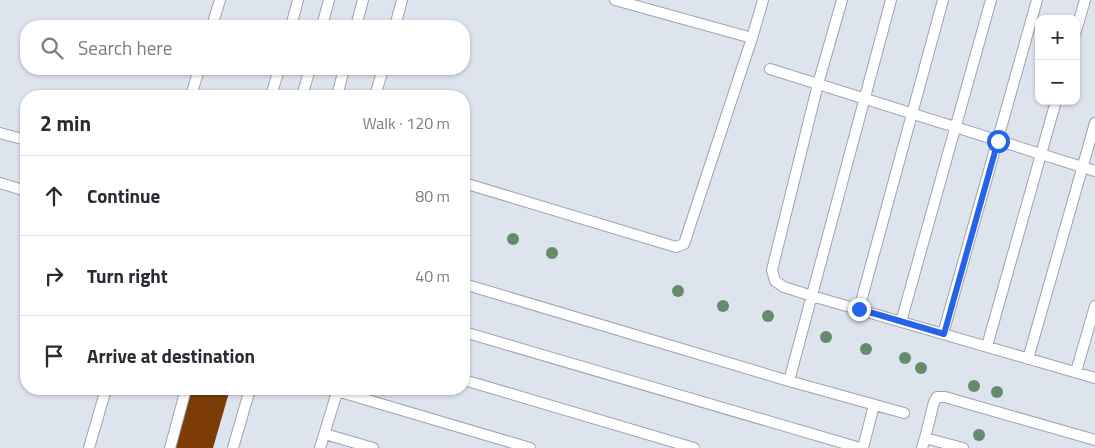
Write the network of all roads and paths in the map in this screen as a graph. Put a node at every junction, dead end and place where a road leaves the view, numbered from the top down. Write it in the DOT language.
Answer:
graph roads {
  1 [pos="220,0"];
  2 [pos="298,0"];
  3 [pos="329,0"];
  4 [pos="363,0"];
  5 [pos="402,0"];
  6 [pos="615,0"];
  7 [pos="763,0"];
  8 [pos="842,0"];
  9 [pos="891,0"];
  10 [pos="942,0"];
  11 [pos="991,0"];
  12 [pos="1038,0"];
  13 [pos="1085,0"];
  14 [pos="1080,17"];
  15 [pos="214,20"];
  16 [pos="293,20"];
  17 [pos="324,20"];
  18 [pos="358,20"];
  19 [pos="397,20"];
  20 [pos="752,38"];
  21 [pos="770,69"];
  22 [pos="197,75"];
  23 [pos="277,75"];
  24 [pos="308,75"];
  25 [pos="342,75"];
  26 [pos="381,75"];
  27 [pos="818,84"];
  28 [pos="193,90"];
  29 [pos="273,90"];
  30 [pos="304,90"];
  31 [pos="339,90"];
  32 [pos="377,90"];
  33 [pos="865,99"];
  34 [pos="1055,105"];
  35 [pos="912,114"];
  36 [pos="1095,123"];
  37 [pos="955,127"];
  38 [pos="0,133"];
  39 [pos="20,138"];
  40 [pos="998,141"];
  41 [pos="1040,154"];
  42 [pos="1082,167"];
  43 [pos="1095,171"];
  44 [pos="0,183"];
  45 [pos="470,185"];
  46 [pos="20,189"];
  47 [pos="470,286"];
  48 [pos="812,296"];
  49 [pos="1095,306"];
  50 [pos="859,309"];
  51 [pos="901,322"];
  52 [pos="470,334"];
  53 [pos="944,334"];
  54 [pos="987,346"];
  55 [pos="1028,359"];
  56 [pos="1076,372"];
  57 [pos="1095,378"];
  58 [pos="789,380"];
  59 [pos="470,382"];
  60 [pos="104,395"];
  61 [pos="184,395"];
  62 [pos="248,395"];
  63 [pos="336,395"];
  64 [pos="354,395"];
  65 [pos="874,405"];
  66 [pos="904,413"];
  67 [pos="324,434"];
  68 [pos="1095,440"];
  69 [pos="923,443"];
  70 [pos="89,448"];
  71 [pos="170,448"];
  72 [pos="233,448"];
  73 [pos="320,448"];
  74 [pos="373,448"];
  75 [pos="530,448"];
  76 [pos="694,448"];
  77 [pos="861,448"];
  78 [pos="962,448"];
  1 -- 15 [label="lane"];
  2 -- 16 [label="lane"];
  3 -- 17 [label="lane"];
  4 -- 18 [label="lane"];
  5 -- 19 [label="lane"];
  6 -- 20 [label="lane"];
  7 -- 20 [label="lane"];
  8 -- 27 [label="lane"];
  9 -- 33 [label="lane"];
  10 -- 35 [label="lane"];
  11 -- 37 [label="lane"];
  12 -- 40 [label="lane"];
  13 -- 14 [label="lane"];
  20 -- 45 [label="lane"];
  21 -- 27 [label="lane"];
  22 -- 28 [label="lane"];
  23 -- 29 [label="lane"];
  24 -- 30 [label="lane"];
  25 -- 31 [label="lane"];
  26 -- 32 [label="lane"];
  27 -- 33 [label="lane"];
  27 -- 48 [label="lane"];
  33 -- 35 [label="lane"];
  33 -- 48 [label="lane"];
  34 -- 41 [label="lane"];
  35 -- 37 [label="lane"];
  35 -- 50 [label="lane"];
  36 -- 42 [label="lane"];
  37 -- 40 [label="lane"];
  37 -- 51 [label="lane"];
  38 -- 39 [label="lane"];
  40 -- 41 [label="lane"];
  40 -- 53 [label="lane"];
  41 -- 42 [label="lane"];
  41 -- 54 [label="lane"];
  42 -- 43 [label="lane"];
  42 -- 55 [label="lane"];
  44 -- 46 [label="lane"];
  47 -- 58 [label="lane"];
  48 -- 50 [label="lane"];
  48 -- 58 [label="lane"];
  49 -- 56 [label="lane"];
  50 -- 51 [label="lane"];
  51 -- 53 [label="lane"];
  52 -- 77 [label="lane"];
  53 -- 54 [label="lane"];
  54 -- 55 [label="lane"];
  55 -- 56 [label="lane"];
  56 -- 57 [label="lane"];
  58 -- 65 [label="lane"];
  59 -- 76 [label="lane"];
  60 -- 70 [label="lane"];
  61 -- 71 [label="lane"];
  62 -- 72 [label="lane"];
  63 -- 67 [label="lane"];
  64 -- 75 [label="lane"];
  65 -- 66 [label="lane"];
  65 -- 77 [label="lane"];
  67 -- 73 [label="lane"];
  67 -- 74 [label="lane"];
  68 -- 69 [label="lane"];
  69 -- 78 [label="lane"];
}
